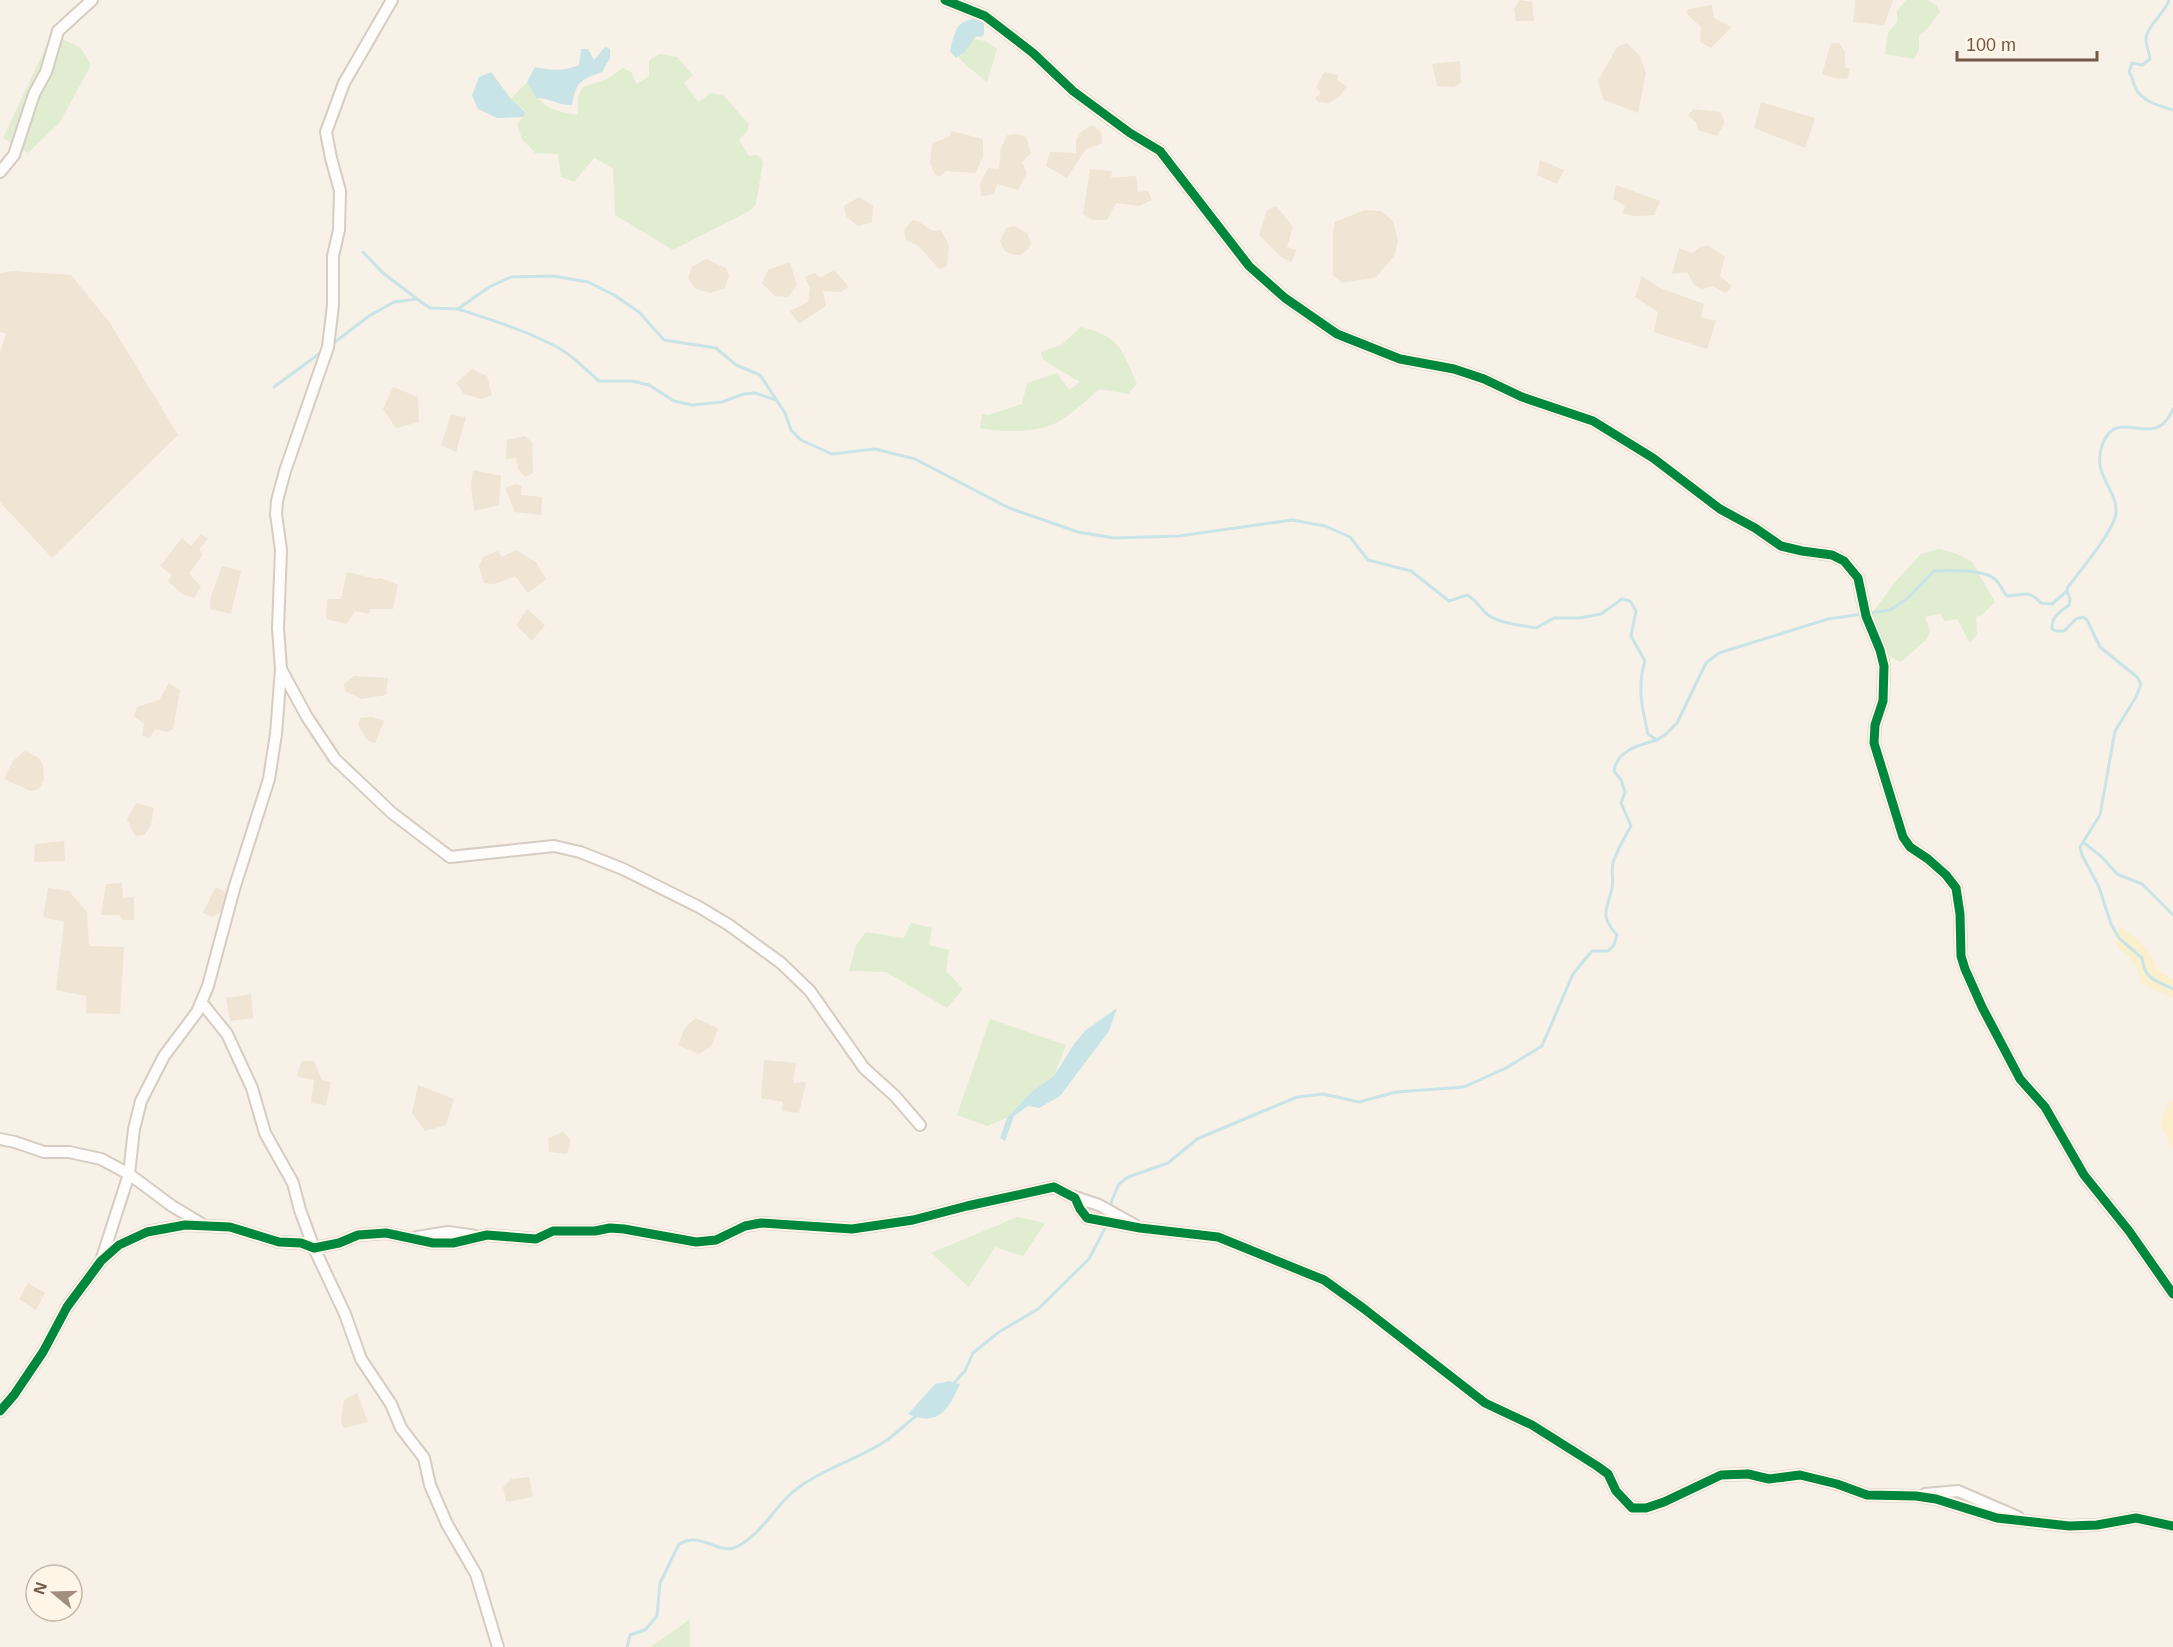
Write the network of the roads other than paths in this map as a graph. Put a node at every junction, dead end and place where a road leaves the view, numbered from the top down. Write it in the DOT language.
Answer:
graph roads {
  1 [pos="92,0"];
  2 [pos="392,0"];
  3 [pos="945,0"];
  4 [pos="0,172"];
  5 [pos="281,669"];
  6 [pos="202,1003"];
  7 [pos="920,1125"];
  8 [pos="0,1139"];
  9 [pos="129,1174"];
  10 [pos="1072,1196"];
  11 [pos="202,1224"];
  12 [pos="1140,1228"];
  13 [pos="314,1248"];
  14 [pos="101,1261"];
  15 [pos="2173,1294"];
  16 [pos="0,1411"];
  17 [pos="2173,1526"];
  18 [pos="498,1647"];
  1 -- 4 [label="street"];
  2 -- 5 [label="street"];
  3 -- 15 [label="street"];
  5 -- 6 [label="street"];
  5 -- 7 [label="street"];
  6 -- 9 [label="street"];
  6 -- 13 [label="street"];
  8 -- 9 [label="street"];
  9 -- 11 [label="street"];
  9 -- 14 [label="street"];
  10 -- 12 [label="street"];
  10 -- 12 [label="street"];
  10 -- 13 [label="street"];
  11 -- 13 [label="street"];
  11 -- 14 [label="street"];
  12 -- 17 [label="street"];
  13 -- 18 [label="street"];
  14 -- 16 [label="street"];
}
